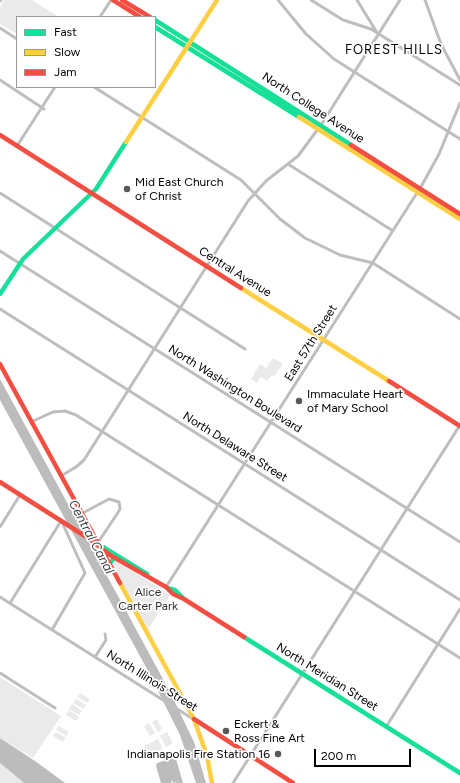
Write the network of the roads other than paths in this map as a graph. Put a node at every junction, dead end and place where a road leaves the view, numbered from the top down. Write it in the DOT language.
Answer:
graph roads {
  1 [pos="112,0"];
  2 [pos="122,0"];
  3 [pos="216,0"];
  4 [pos="278,0"];
  5 [pos="311,0"];
  6 [pos="357,0"];
  7 [pos="400,0"];
  8 [pos="425,0"];
  9 [pos="101,16"];
  10 [pos="138,16"];
  11 [pos="148,16"];
  12 [pos="156,21"];
  13 [pos="0,28"];
  14 [pos="156,28"];
  15 [pos="378,34"];
  16 [pos="16,38"];
  17 [pos="190,42"];
  18 [pos="187,47"];
  19 [pos="354,72"];
  20 [pos="0,80"];
  21 [pos="460,80"];
  22 [pos="460,86"];
  23 [pos="54,88"];
  24 [pos="96,88"];
  25 [pos="460,103"];
  26 [pos="43,108"];
  27 [pos="142,118"];
  28 [pos="319,127"];
  29 [pos="448,132"];
  30 [pos="0,135"];
  31 [pos="460,139"];
  32 [pos="17,146"];
  33 [pos="288,164"];
  34 [pos="419,191"];
  35 [pos="254,192"];
  36 [pos="0,193"];
  37 [pos="92,193"];
  38 [pos="460,214"];
  39 [pos="460,219"];
  40 [pos="56,228"];
  41 [pos="393,231"];
  42 [pos="0,251"];
  43 [pos="19,263"];
  44 [pos="372,263"];
  45 [pos="207,266"];
  46 [pos="0,294"];
  47 [pos="0,308"];
  48 [pos="181,308"];
  49 [pos="460,318"];
  50 [pos="324,340"];
  51 [pos="154,349"];
  52 [pos="246,349"];
  53 [pos="0,364"];
  54 [pos="128,390"];
  55 [pos="31,422"];
  56 [pos="271,423"];
  57 [pos="460,425"];
  58 [pos="102,431"];
  59 [pos="245,464"];
  60 [pos="61,476"];
  61 [pos="0,482"];
  62 [pos="20,495"];
  63 [pos="219,505"];
  64 [pos="407,509"];
  65 [pos="81,514"];
  66 [pos="61,521"];
  67 [pos="0,526"];
  68 [pos="460,542"];
  69 [pos="97,544"];
  70 [pos="381,550"];
  71 [pos="115,557"];
  72 [pos="109,564"];
  73 [pos="152,578"];
  74 [pos="166,587"];
  75 [pos="354,591"];
  76 [pos="0,597"];
  77 [pos="460,600"];
  78 [pos="10,603"];
  79 [pos="460,609"];
  80 [pos="52,630"];
  81 [pos="105,634"];
  82 [pos="438,644"];
  83 [pos="95,657"];
  84 [pos="460,658"];
  85 [pos="0,673"];
  86 [pos="302,673"];
  87 [pos="55,708"];
  88 [pos="194,719"];
  89 [pos="386,727"];
  90 [pos="250,756"];
  91 [pos="460,774"];
  92 [pos="212,783"];
  93 [pos="233,783"];
  94 [pos="293,783"];
  1 -- 9 [label="street"];
  1 -- 10 [label="main road"];
  2 -- 11 [label="main road"];
  3 -- 17 [label="main road"];
  4 -- 19 [label="street"];
  5 -- 15 [label="street"];
  6 -- 15 [label="street"];
  7 -- 15 [label="street"];
  8 -- 21 [label="street"];
  12 -- 17 [label="main road, North College Avenue"];
  13 -- 16 [label="street"];
  14 -- 18 [label="main road, North College Avenue"];
  15 -- 19 [label="street"];
  15 -- 22 [label="street"];
  17 -- 18 [label="main road"];
  17 -- 28 [label="main road, North College Avenue"];
  18 -- 27 [label="main road"];
  18 -- 28 [label="main road, North College Avenue"];
  19 -- 28 [label="street"];
  19 -- 29 [label="street"];
  20 -- 26 [label="street"];
  23 -- 26 [label="street"];
  24 -- 27 [label="street"];
  25 -- 29 [label="street, East 57th Street"];
  26 -- 32 [label="street"];
  27 -- 35 [label="street"];
  27 -- 37 [label="main road"];
  28 -- 33 [label="street"];
  28 -- 34 [label="main road, North College Avenue"];
  29 -- 31 [label="street"];
  29 -- 34 [label="street, East 57th Street"];
  30 -- 32 [label="main road, Central Avenue"];
  32 -- 37 [label="main road, Central Avenue"];
  33 -- 35 [label="street"];
  33 -- 41 [label="street"];
  34 -- 38 [label="main road, North College Avenue"];
  34 -- 39 [label="main road, North College Avenue"];
  34 -- 41 [label="street, East 57th Street"];
  35 -- 44 [label="street"];
  35 -- 45 [label="street"];
  36 -- 40 [label="street"];
  37 -- 40 [label="main road"];
  37 -- 45 [label="main road, Central Avenue"];
  40 -- 43 [label="main road"];
  40 -- 48 [label="street"];
  41 -- 44 [label="street, East 57th Street"];
  42 -- 43 [label="street, North Washington Boulevard"];
  43 -- 46 [label="main road"];
  43 -- 51 [label="street, North Washington Boulevard"];
  44 -- 49 [label="street"];
  44 -- 50 [label="street, East 57th Street"];
  45 -- 48 [label="street"];
  45 -- 50 [label="main road, Central Avenue"];
  47 -- 54 [label="street, North Delaware Street"];
  48 -- 51 [label="street"];
  48 -- 52 [label="street"];
  50 -- 56 [label="street, East 57th Street"];
  50 -- 57 [label="main road, Central Avenue"];
  51 -- 54 [label="street"];
  51 -- 56 [label="street, North Washington Boulevard"];
  53 -- 55 [label="main road"];
  54 -- 58 [label="street"];
  54 -- 59 [label="street, North Delaware Street"];
  55 -- 58 [label="street"];
  55 -- 60 [label="main road"];
  56 -- 59 [label="street, East 57th Street"];
  56 -- 64 [label="street, North Washington Boulevard"];
  57 -- 64 [label="street"];
  58 -- 60 [label="street"];
  58 -- 63 [label="street"];
  59 -- 63 [label="street, East 57th Street"];
  59 -- 70 [label="street, North Delaware Street"];
  60 -- 65 [label="main road"];
  61 -- 62 [label="main road, North Meridian Street"];
  62 -- 66 [label="main road, North Meridian Street"];
  62 -- 67 [label="street"];
  63 -- 74 [label="street, East 57th Street"];
  63 -- 75 [label="street"];
  64 -- 68 [label="street, North Washington Boulevard"];
  64 -- 70 [label="street"];
  65 -- 69 [label="main road"];
  65 -- 69 [label="street"];
  66 -- 69 [label="main road, North Meridian Street"];
  66 -- 78 [label="street"];
  66 -- 80 [label="street"];
  69 -- 71 [label="main road, North Meridian Street"];
  69 -- 72 [label="main road"];
  69 -- 73 [label="main road, North Meridian Street"];
  70 -- 75 [label="street"];
  70 -- 77 [label="street, North Delaware Street"];
  71 -- 72 [label="main road"];
  71 -- 73 [label="main road, North Meridian Street"];
  72 -- 88 [label="main road"];
  73 -- 74 [label="main road, North Meridian Street"];
  74 -- 86 [label="main road, North Meridian Street"];
  75 -- 82 [label="street"];
  75 -- 86 [label="street"];
  76 -- 78 [label="street, North Illinois Street"];
  78 -- 80 [label="street, North Illinois Street"];
  79 -- 82 [label="street"];
  80 -- 83 [label="street, North Illinois Street"];
  81 -- 83 [label="street"];
  82 -- 84 [label="street"];
  82 -- 89 [label="street"];
  83 -- 88 [label="street, North Illinois Street"];
  85 -- 87 [label="street"];
  86 -- 89 [label="main road, North Meridian Street"];
  86 -- 90 [label="street"];
  88 -- 90 [label="main road, North Illinois Street"];
  88 -- 92 [label="main road"];
  89 -- 91 [label="main road, North Meridian Street"];
  90 -- 93 [label="street"];
  90 -- 94 [label="main road, North Illinois Street"];
}
